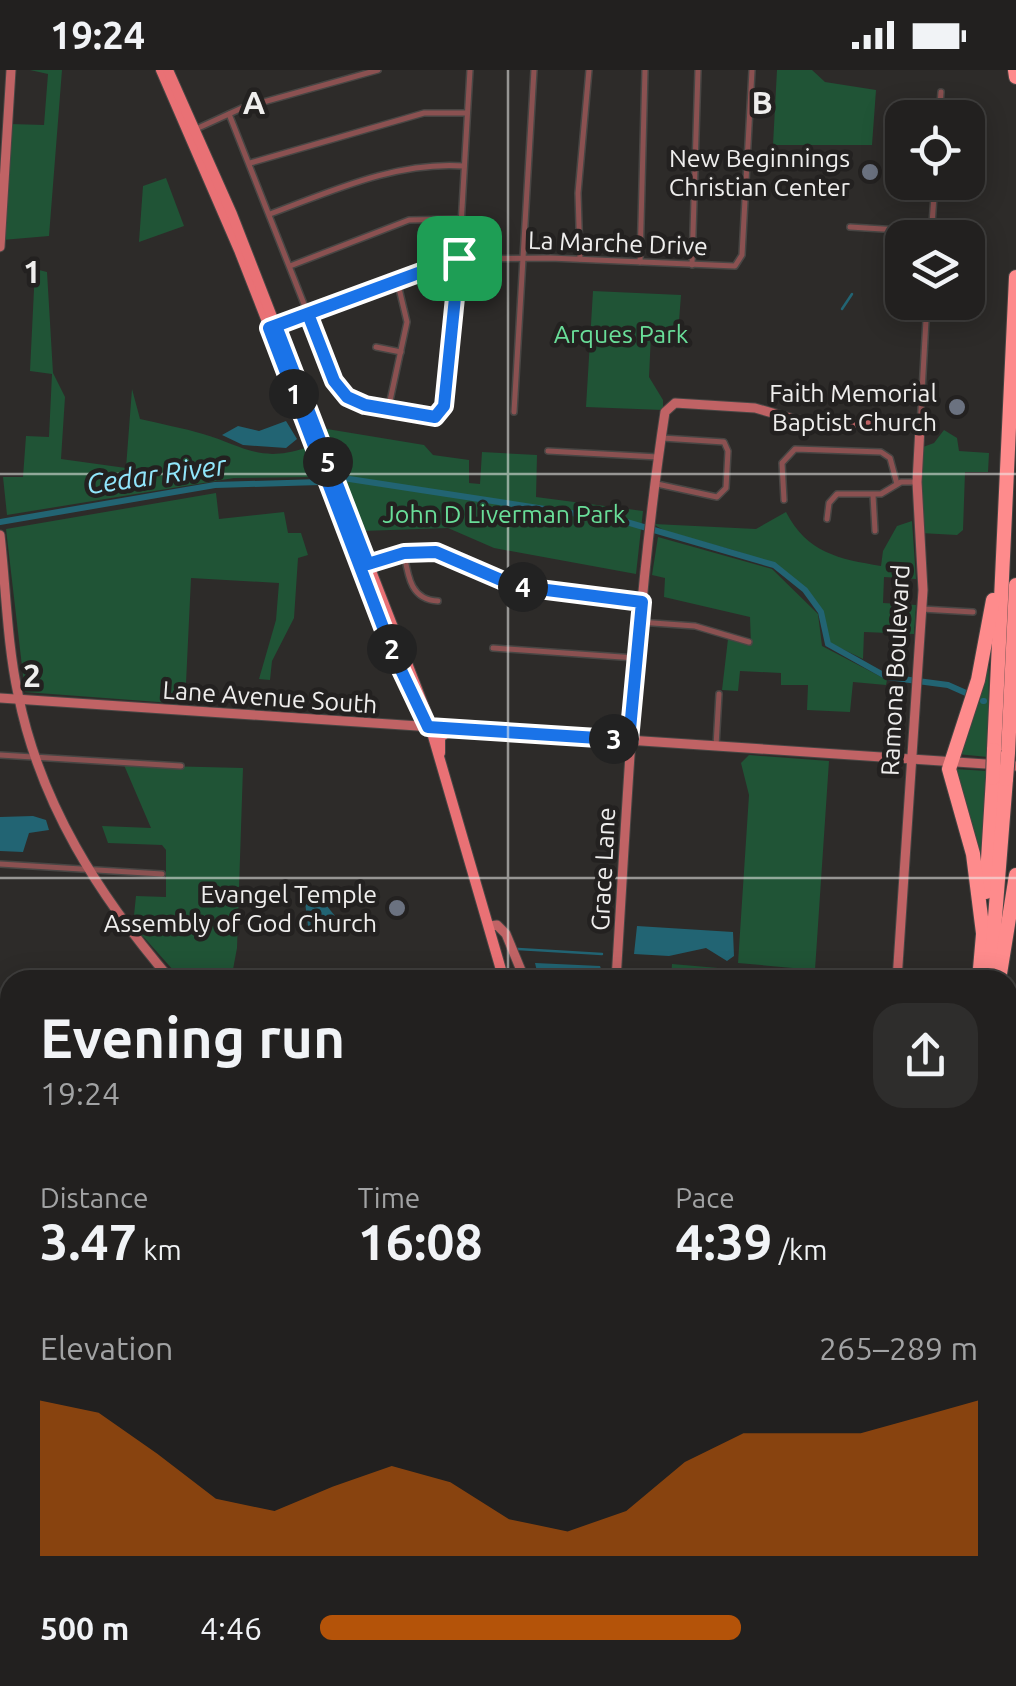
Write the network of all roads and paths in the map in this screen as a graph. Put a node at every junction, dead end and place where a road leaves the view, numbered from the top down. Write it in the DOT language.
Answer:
graph roads {
  1 [pos="11,70"];
  2 [pos="160,70"];
  3 [pos="168,70"];
  4 [pos="378,70"];
  5 [pos="470,70"];
  6 [pos="534,70"];
  7 [pos="589,70"];
  8 [pos="645,70"];
  9 [pos="698,70"];
  10 [pos="752,70"];
  11 [pos="941,92"];
  12 [pos="940,100"];
  13 [pos="467,112"];
  14 [pos="228,114"];
  15 [pos="193,131"];
  16 [pos="250,163"];
  17 [pos="464,166"];
  18 [pos="270,214"];
  19 [pos="461,219"];
  20 [pos="850,227"];
  21 [pos="885,230"];
  22 [pos="0,248"];
  23 [pos="459,258"];
  24 [pos="580,259"];
  25 [pos="523,260"];
  26 [pos="640,262"];
  27 [pos="692,264"];
  28 [pos="290,266"];
  29 [pos="1016,277"];
  30 [pos="397,280"];
  31 [pos="308,314"];
  32 [pos="927,320"];
  33 [pos="272,327"];
  34 [pos="376,347"];
  35 [pos="401,352"];
  36 [pos="388,410"];
  37 [pos="514,412"];
  38 [pos="920,427"];
  39 [pos="661,438"];
  40 [pos="548,451"];
  41 [pos="658,457"];
  42 [pos="917,482"];
  43 [pos="654,483"];
  44 [pos="897,484"];
  45 [pos="873,494"];
  46 [pos="784,500"];
  47 [pos="337,505"];
  48 [pos="827,519"];
  49 [pos="355,532"];
  50 [pos="875,532"];
  51 [pos="0,536"];
  52 [pos="1004,545"];
  53 [pos="404,553"];
  54 [pos="364,565"];
  55 [pos="1016,584"];
  56 [pos="438,601"];
  57 [pos="642,602"];
  58 [pos="922,609"];
  59 [pos="973,612"];
  60 [pos="640,622"];
  61 [pos="749,642"];
  62 [pos="493,648"];
  63 [pos="636,658"];
  64 [pos="720,694"];
  65 [pos="0,698"];
  66 [pos="19,699"];
  67 [pos="428,727"];
  68 [pos="452,729"];
  69 [pos="629,740"];
  70 [pos="716,746"];
  71 [pos="0,754"];
  72 [pos="1006,756"];
  73 [pos="35,757"];
  74 [pos="439,759"];
  75 [pos="911,759"];
  76 [pos="945,762"];
  77 [pos="180,766"];
  78 [pos="1000,778"];
  79 [pos="0,864"];
  80 [pos="88,869"];
  81 [pos="162,874"];
  82 [pos="1016,875"];
  83 [pos="1016,903"];
  84 [pos="1012,916"];
  85 [pos="490,926"];
  86 [pos="984,933"];
  87 [pos="517,960"];
  88 [pos="500,964"];
  89 [pos="162,970"];
  90 [pos="502,970"];
  91 [pos="521,970"];
  92 [pos="617,970"];
  93 [pos="899,970"];
  94 [pos="981,970"];
  95 [pos="990,970"];
  96 [pos="1001,970"];
  1 -- 22 [label="street"];
  2 -- 15 [label="main road"];
  3 -- 15 [label="main road"];
  4 -- 14 [label="street"];
  5 -- 13 [label="street"];
  6 -- 25 [label="street"];
  7 -- 24 [label="street"];
  8 -- 26 [label="street"];
  9 -- 27 [label="street"];
  10 -- 27 [label="street, La Marche Drive"];
  11 -- 12 [label="street"];
  13 -- 16 [label="street"];
  13 -- 17 [label="street"];
  14 -- 15 [label="street"];
  14 -- 16 [label="street"];
  15 -- 33 [label="main road"];
  16 -- 18 [label="street"];
  17 -- 18 [label="street"];
  17 -- 19 [label="street"];
  18 -- 28 [label="street"];
  19 -- 23 [label="street"];
  19 -- 28 [label="street"];
  20 -- 21 [label="street"];
  23 -- 25 [label="street, La Marche Drive"];
  23 -- 30 [label="street, La Marche Drive"];
  23 -- 36 [label="street"];
  24 -- 25 [label="street, La Marche Drive"];
  24 -- 26 [label="street, La Marche Drive"];
  25 -- 37 [label="street"];
  26 -- 27 [label="street, La Marche Drive"];
  28 -- 31 [label="street"];
  29 -- 52 [label="highway"];
  30 -- 31 [label="street, La Marche Drive"];
  30 -- 35 [label="street"];
  31 -- 33 [label="street, La Marche Drive"];
  31 -- 36 [label="street"];
  32 -- 38 [label="street, Ramona Boulevard"];
  33 -- 47 [label="main road"];
  33 -- 49 [label="main road"];
  34 -- 35 [label="street"];
  35 -- 36 [label="street"];
  38 -- 39 [label="street, Grace Lane"];
  38 -- 42 [label="street, Ramona Boulevard"];
  39 -- 41 [label="street, Grace Lane"];
  39 -- 43 [label="street"];
  40 -- 41 [label="street"];
  41 -- 43 [label="street, Grace Lane"];
  42 -- 44 [label="street"];
  42 -- 58 [label="street, Ramona Boulevard"];
  43 -- 57 [label="street, Grace Lane"];
  44 -- 45 [label="street"];
  44 -- 46 [label="street"];
  45 -- 48 [label="street"];
  45 -- 50 [label="street"];
  47 -- 49 [label="main road"];
  47 -- 54 [label="main road"];
  49 -- 54 [label="main road"];
  51 -- 66 [label="street"];
  52 -- 72 [label="highway"];
  52 -- 76 [label="highway"];
  53 -- 54 [label="street"];
  53 -- 56 [label="street"];
  53 -- 57 [label="street"];
  54 -- 67 [label="main road"];
  55 -- 72 [label="highway"];
  57 -- 60 [label="street, Grace Lane"];
  58 -- 59 [label="street"];
  58 -- 75 [label="street, Ramona Boulevard"];
  60 -- 61 [label="street"];
  60 -- 63 [label="street, Grace Lane"];
  62 -- 63 [label="street"];
  63 -- 69 [label="street, Grace Lane"];
  64 -- 70 [label="street"];
  65 -- 66 [label="street, Lane Avenue South"];
  66 -- 67 [label="street, Lane Avenue South"];
  66 -- 73 [label="street"];
  67 -- 68 [label="street, Lane Avenue South"];
  67 -- 74 [label="main road"];
  68 -- 69 [label="street, Lane Avenue South"];
  68 -- 74 [label="main road"];
  69 -- 70 [label="street, Lane Avenue South"];
  69 -- 92 [label="street, Grace Lane"];
  70 -- 75 [label="street, Lane Avenue South"];
  71 -- 73 [label="street"];
  72 -- 76 [label="street, Lane Avenue South"];
  72 -- 78 [label="highway, bridge"];
  73 -- 77 [label="street"];
  73 -- 80 [label="street"];
  74 -- 85 [label="main road"];
  75 -- 76 [label="street, Lane Avenue South"];
  75 -- 93 [label="street, Ramona Boulevard"];
  76 -- 86 [label="highway"];
  78 -- 86 [label="highway"];
  78 -- 95 [label="highway"];
  79 -- 80 [label="street"];
  80 -- 81 [label="street"];
  80 -- 89 [label="street"];
  82 -- 96 [label="highway"];
  83 -- 84 [label="street"];
  85 -- 87 [label="street"];
  85 -- 88 [label="main road"];
  86 -- 94 [label="highway"];
  87 -- 88 [label="street"];
  87 -- 91 [label="street"];
  88 -- 90 [label="main road"];
}
